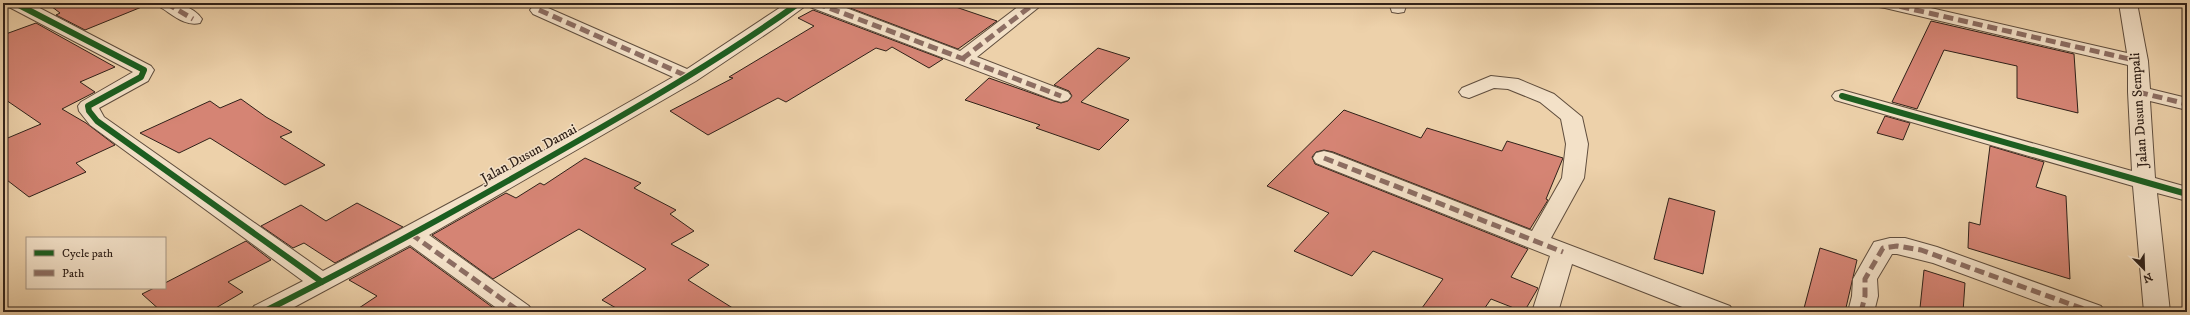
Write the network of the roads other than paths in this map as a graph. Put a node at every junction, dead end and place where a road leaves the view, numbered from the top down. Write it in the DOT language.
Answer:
graph roads {
  1 [pos="15,3"];
  2 [pos="166,3"];
  3 [pos="799,3"];
  4 [pos="816,3"];
  5 [pos="1035,3"];
  6 [pos="1885,3"];
  7 [pos="2128,3"];
  8 [pos="540,10"];
  9 [pos="193,19"];
  10 [pos="962,59"];
  11 [pos="2138,61"];
  12 [pos="689,77"];
  13 [pos="1469,92"];
  14 [pos="2138,92"];
  15 [pos="1061,96"];
  16 [pos="1842,96"];
  17 [pos="2187,104"];
  18 [pos="1324,158"];
  19 [pos="2144,181"];
  20 [pos="2187,194"];
  21 [pos="411,234"];
  22 [pos="1538,241"];
  23 [pos="1562,252"];
  24 [pos="322,282"];
  25 [pos="263,312"];
  26 [pos="520,312"];
  27 [pos="1545,312"];
  28 [pos="1720,312"];
  29 [pos="1861,312"];
  30 [pos="2092,312"];
  31 [pos="2157,312"];
  1 -- 24 [label="street"];
  2 -- 9 [label="street"];
  3 -- 12 [label="street, Jalan Dusun Damai"];
  4 -- 10 [label="street"];
  5 -- 10 [label="street"];
  6 -- 11 [label="street"];
  7 -- 11 [label="street, Jalan Dusun Sempali"];
  8 -- 12 [label="street"];
  10 -- 15 [label="street"];
  11 -- 14 [label="street, Jalan Dusun Sempali"];
  12 -- 21 [label="street, Jalan Dusun Damai"];
  13 -- 22 [label="street"];
  14 -- 17 [label="street"];
  14 -- 19 [label="street, Jalan Dusun Sempali"];
  16 -- 19 [label="street"];
  18 -- 22 [label="street"];
  19 -- 20 [label="street"];
  19 -- 31 [label="street, Jalan Dusun Sempali"];
  21 -- 24 [label="street, Jalan Dusun Damai"];
  21 -- 26 [label="street"];
  22 -- 23 [label="street"];
  23 -- 27 [label="street"];
  23 -- 28 [label="street"];
  24 -- 25 [label="street, Jalan Dusun Damai"];
  29 -- 30 [label="street"];
}
